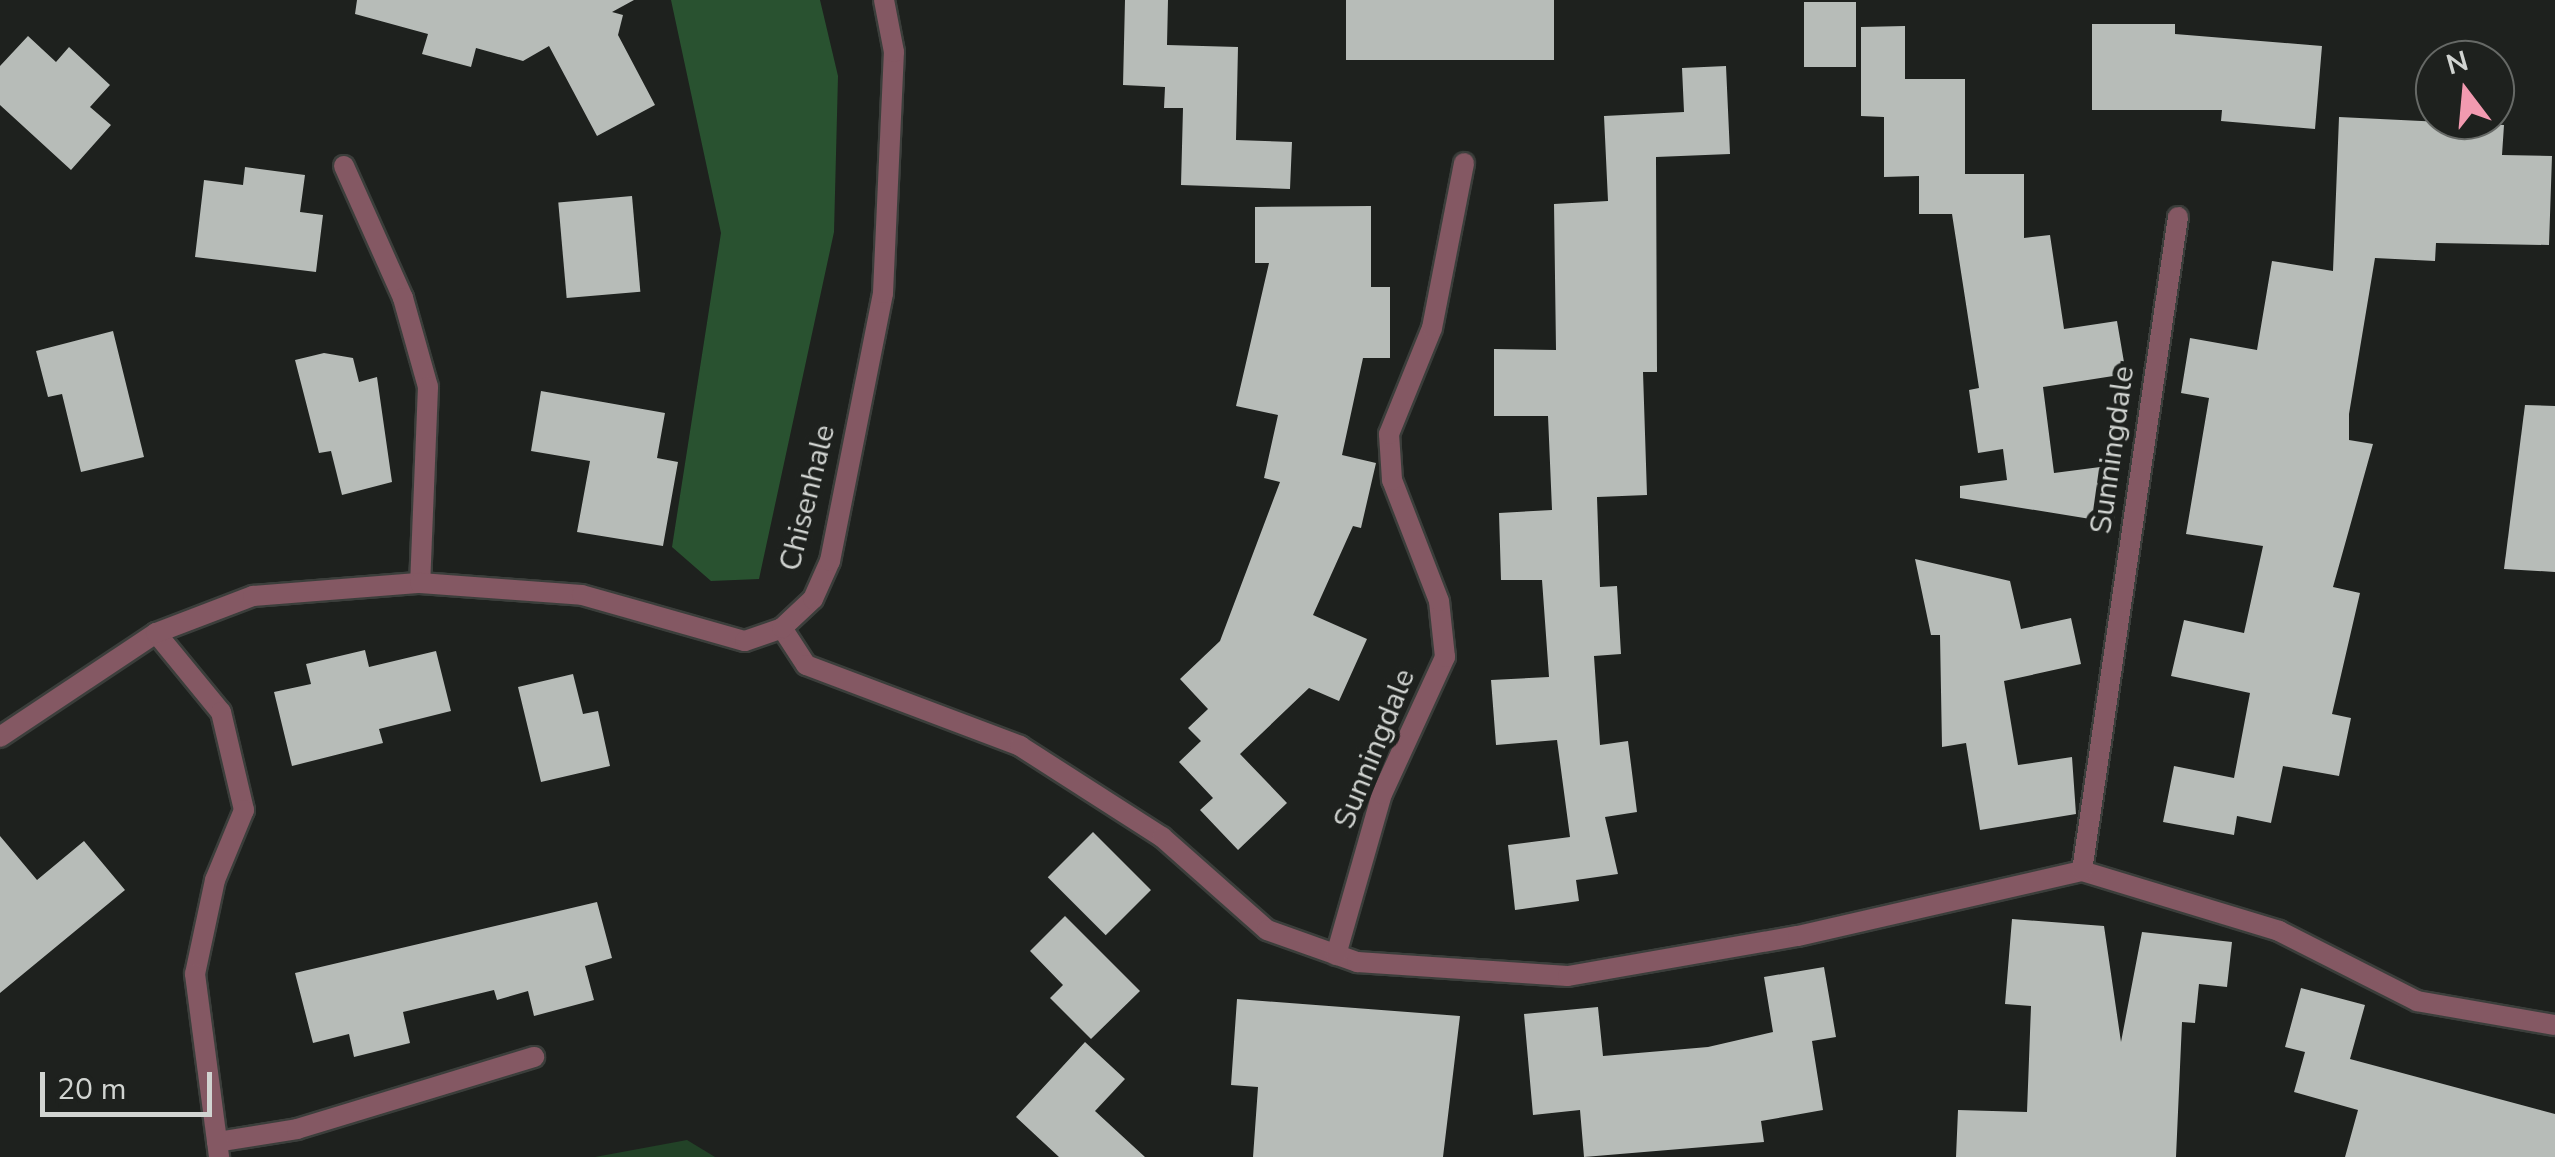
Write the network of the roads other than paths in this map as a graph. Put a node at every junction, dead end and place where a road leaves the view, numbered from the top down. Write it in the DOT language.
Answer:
graph roads {
  1 [pos="884,0"];
  2 [pos="1464,163"];
  3 [pos="344,166"];
  4 [pos="2178,217"];
  5 [pos="420,583"];
  6 [pos="782,628"];
  7 [pos="156,633"];
  8 [pos="0,737"];
  9 [pos="2082,871"];
  10 [pos="1336,955"];
  11 [pos="2555,1025"];
  12 [pos="534,1057"];
  13 [pos="218,1150"];
  1 -- 6 [label="street, Chisenhale"];
  2 -- 10 [label="street, Sunningdale"];
  3 -- 5 [label="street"];
  4 -- 9 [label="street, Sunningdale"];
  5 -- 6 [label="street"];
  5 -- 7 [label="street"];
  6 -- 10 [label="street"];
  7 -- 8 [label="street"];
  7 -- 13 [label="street"];
  9 -- 10 [label="street"];
  9 -- 11 [label="street"];
  12 -- 13 [label="street"];
}
